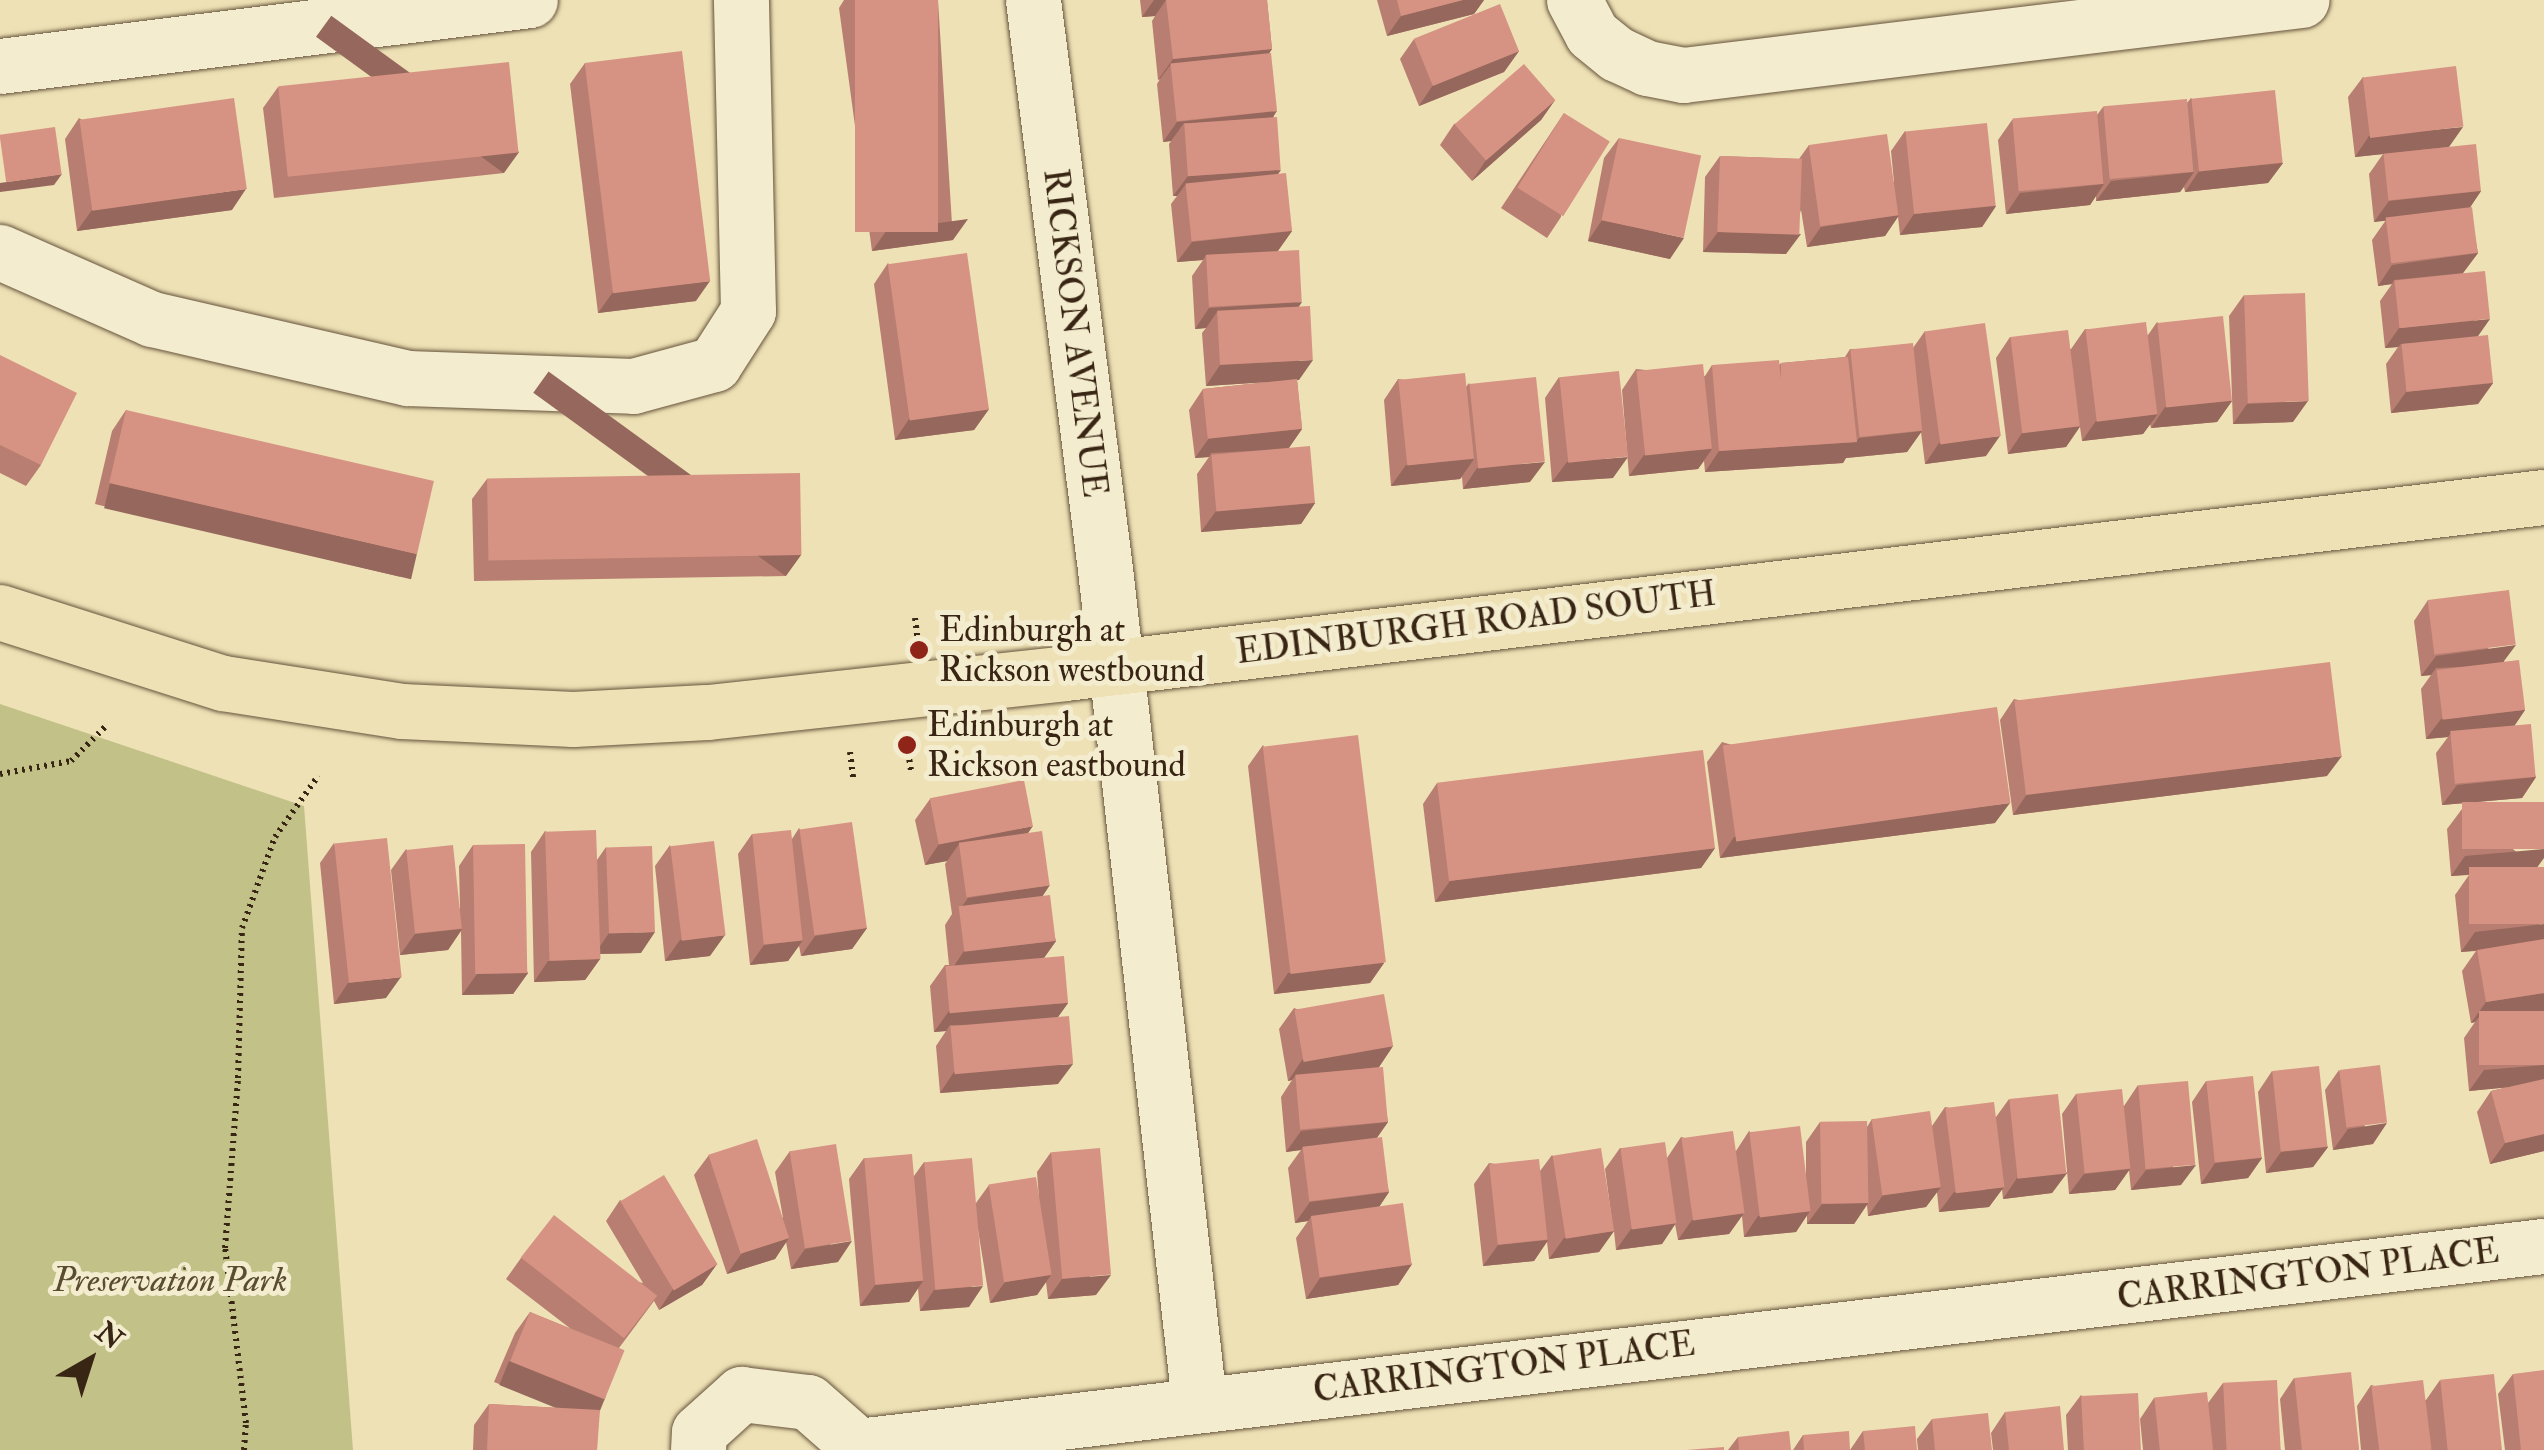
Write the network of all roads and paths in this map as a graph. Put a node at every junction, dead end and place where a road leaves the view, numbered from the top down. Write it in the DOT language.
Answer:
graph roads {
  1 [pos="530,0"];
  2 [pos="742,0"];
  3 [pos="1033,0"];
  4 [pos="1574,0"];
  5 [pos="2301,0"];
  6 [pos="0,66"];
  7 [pos="0,252"];
  8 [pos="2544,498"];
  9 [pos="0,612"];
  10 [pos="1115,666"];
  11 [pos="107,724"];
  12 [pos="907,745"];
  13 [pos="850,752"];
  14 [pos="911,771"];
  15 [pos="0,774"];
  16 [pos="318,776"];
  17 [pos="853,778"];
  18 [pos="2544,1246"];
  19 [pos="1200,1402"];
  20 [pos="857,1448"];
  21 [pos="244,1450"];
  22 [pos="698,1450"];
  1 -- 6 [label="street"];
  2 -- 7 [label="street"];
  3 -- 10 [label="street, RICKSON AVENUE"];
  4 -- 5 [label="street"];
  8 -- 10 [label="main road, EDINBURGH ROAD SOUTH"];
  9 -- 10 [label="main road, EDINBURGH ROAD SOUTH"];
  10 -- 19 [label="street"];
  11 -- 15 [label="path"];
  12 -- 14 [label="path"];
  13 -- 17 [label="path"];
  16 -- 21 [label="path"];
  18 -- 19 [label="street, CARRINGTON PLACE"];
  19 -- 20 [label="street, CARRINGTON PLACE"];
  20 -- 22 [label="street"];
}
